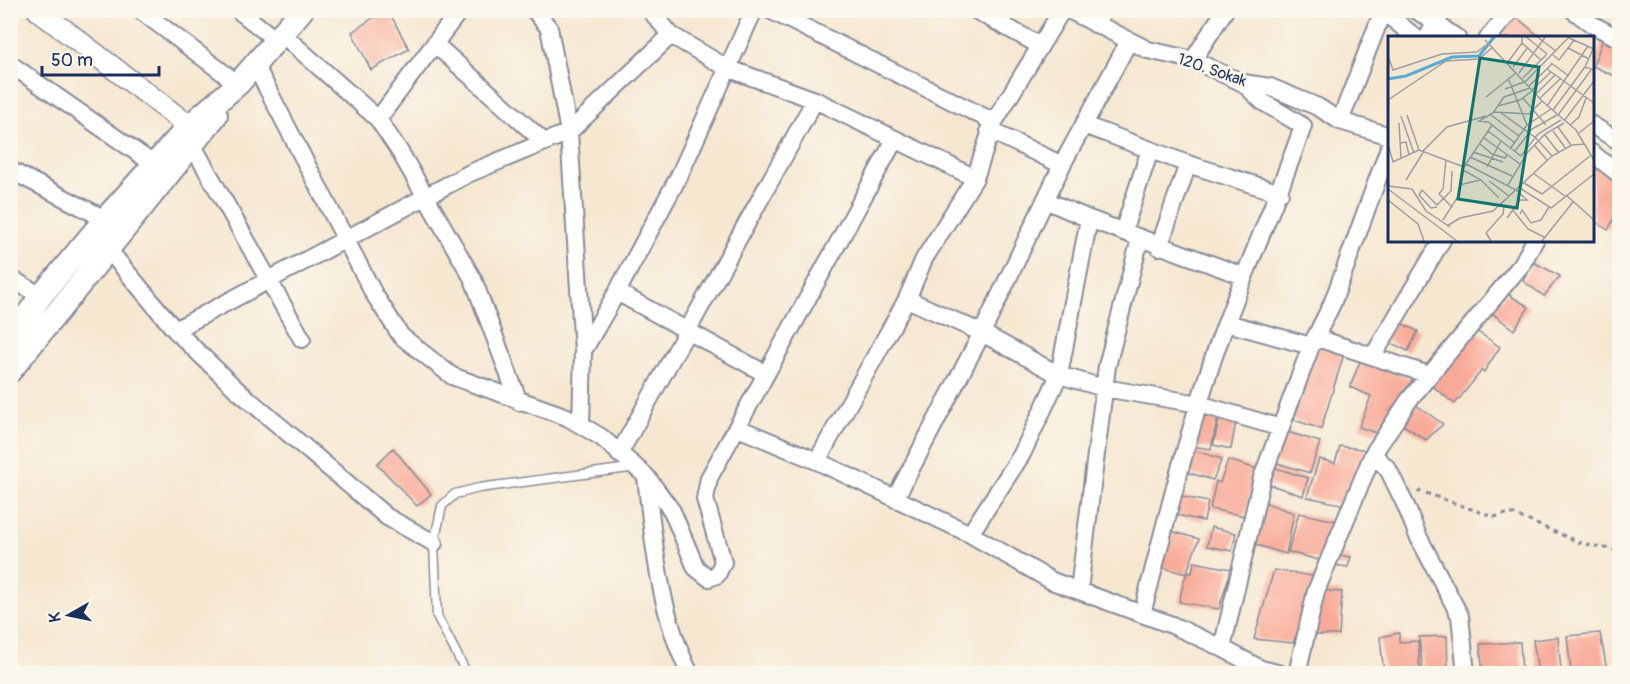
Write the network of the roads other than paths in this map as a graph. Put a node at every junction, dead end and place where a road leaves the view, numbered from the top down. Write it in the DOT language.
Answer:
graph roads {
  1 [pos="38,10"];
  2 [pos="140,10"];
  3 [pos="238,10"];
  4 [pos="302,10"];
  5 [pos="460,10"];
  6 [pos="534,10"];
  7 [pos="650,10"];
  8 [pos="754,10"];
  9 [pos="770,10"];
  10 [pos="975,10"];
  11 [pos="1062,10"];
  12 [pos="1069,10"];
  13 [pos="1225,10"];
  14 [pos="1416,10"];
  15 [pos="1511,10"];
  16 [pos="1573,10"];
  17 [pos="1382,11"];
  18 [pos="1100,17"];
  19 [pos="1435,24"];
  20 [pos="671,35"];
  21 [pos="1413,36"];
  22 [pos="1454,36"];
  23 [pos="1490,36"];
  24 [pos="279,37"];
  25 [pos="1620,39"];
  26 [pos="1129,41"];
  27 [pos="436,45"];
  28 [pos="1040,45"];
  29 [pos="1192,60"];
  30 [pos="254,63"];
  31 [pos="10,64"];
  32 [pos="727,68"];
  33 [pos="1243,83"];
  34 [pos="231,90"];
  35 [pos="815,100"];
  36 [pos="378,119"];
  37 [pos="1340,121"];
  38 [pos="1084,124"];
  39 [pos="992,126"];
  40 [pos="1594,126"];
  41 [pos="569,132"];
  42 [pos="1388,135"];
  43 [pos="191,136"];
  44 [pos="543,141"];
  45 [pos="894,141"];
  46 [pos="1620,142"];
  47 [pos="1150,150"];
  48 [pos="1388,150"];
  49 [pos="1594,154"];
  50 [pos="1188,164"];
  51 [pos="155,165"];
  52 [pos="1062,165"];
  53 [pos="10,170"];
  54 [pos="1620,175"];
  55 [pos="975,178"];
  56 [pos="1280,194"];
  57 [pos="426,195"];
  58 [pos="1045,200"];
  59 [pos="105,219"];
  60 [pos="1089,219"];
  61 [pos="1123,232"];
  62 [pos="344,238"];
  63 [pos="1140,239"];
  64 [pos="1441,242"];
  65 [pos="1534,242"];
  66 [pos="1159,247"];
  67 [pos="107,248"];
  68 [pos="1243,276"];
  69 [pos="10,278"];
  70 [pos="267,279"];
  71 [pos="617,292"];
  72 [pos="41,296"];
  73 [pos="907,299"];
  74 [pos="1227,323"];
  75 [pos="175,330"];
  76 [pos="687,330"];
  77 [pos="982,333"];
  78 [pos="10,339"];
  79 [pos="302,339"];
  80 [pos="1314,342"];
  81 [pos="583,351"];
  82 [pos="1373,356"];
  83 [pos="10,371"];
  84 [pos="766,374"];
  85 [pos="1059,375"];
  86 [pos="1429,375"];
  87 [pos="1104,388"];
  88 [pos="519,402"];
  89 [pos="1199,404"];
  90 [pos="581,425"];
  91 [pos="738,428"];
  92 [pos="1281,428"];
  93 [pos="619,454"];
  94 [pos="1373,454"];
  95 [pos="817,461"];
  96 [pos="641,472"];
  97 [pos="895,499"];
  98 [pos="970,534"];
  99 [pos="434,543"];
  100 [pos="1079,590"];
  101 [pos="1142,614"];
  102 [pos="1222,648"];
  103 [pos="1260,671"];
  104 [pos="467,674"];
  105 [pos="690,674"];
  106 [pos="1281,674"];
  107 [pos="1297,674"];
  108 [pos="1466,674"];
  1 -- 43 [label="street"];
  2 -- 34 [label="street"];
  3 -- 24 [label="street"];
  4 -- 24 [label="main road"];
  5 -- 27 [label="street"];
  6 -- 41 [label="street"];
  7 -- 20 [label="street"];
  8 -- 32 [label="street"];
  9 -- 39 [label="street"];
  10 -- 28 [label="street"];
  11 -- 28 [label="street"];
  12 -- 18 [label="street, 120. Sokak"];
  13 -- 29 [label="street"];
  14 -- 19 [label="street"];
  15 -- 23 [label="street"];
  16 -- 25 [label="street"];
  17 -- 21 [label="street"];
  17 -- 37 [label="street"];
  18 -- 26 [label="street, 120. Sokak"];
  19 -- 22 [label="street"];
  20 -- 32 [label="street"];
  20 -- 41 [label="street"];
  24 -- 30 [label="main road"];
  24 -- 36 [label="street"];
  26 -- 29 [label="street, 120. Sokak"];
  26 -- 38 [label="street"];
  27 -- 36 [label="street"];
  27 -- 44 [label="street"];
  28 -- 39 [label="street"];
  29 -- 33 [label="street, 120. Sokak"];
  30 -- 34 [label="main road"];
  30 -- 62 [label="street"];
  31 -- 51 [label="street"];
  32 -- 35 [label="street"];
  32 -- 71 [label="street"];
  33 -- 37 [label="street, 120. Sokak"];
  33 -- 56 [label="street"];
  34 -- 43 [label="main road"];
  35 -- 45 [label="street"];
  35 -- 76 [label="street"];
  36 -- 57 [label="street"];
  37 -- 42 [label="street, 120. Sokak"];
  38 -- 47 [label="street"];
  38 -- 52 [label="street"];
  39 -- 52 [label="street"];
  39 -- 55 [label="street"];
  40 -- 46 [label="street"];
  41 -- 44 [label="street"];
  41 -- 81 [label="street"];
  43 -- 51 [label="main road"];
  43 -- 67 [label="main road"];
  43 -- 70 [label="street"];
  44 -- 57 [label="street"];
  45 -- 55 [label="street"];
  45 -- 84 [label="street"];
  47 -- 50 [label="street"];
  47 -- 61 [label="street"];
  48 -- 80 [label="street"];
  49 -- 54 [label="street"];
  50 -- 56 [label="street"];
  50 -- 66 [label="street"];
  51 -- 59 [label="main road"];
  52 -- 58 [label="street"];
  53 -- 59 [label="street"];
  55 -- 73 [label="street"];
  56 -- 68 [label="street"];
  57 -- 62 [label="street"];
  57 -- 88 [label="street"];
  58 -- 60 [label="street"];
  58 -- 77 [label="street"];
  59 -- 72 [label="main road"];
  60 -- 61 [label="street"];
  60 -- 85 [label="street"];
  61 -- 63 [label="street"];
  62 -- 70 [label="street"];
  62 -- 88 [label="street"];
  63 -- 66 [label="street"];
  63 -- 87 [label="street"];
  64 -- 82 [label="street"];
  65 -- 86 [label="street"];
  66 -- 68 [label="street"];
  67 -- 75 [label="street"];
  67 -- 83 [label="main road"];
  68 -- 74 [label="street"];
  69 -- 72 [label="street"];
  70 -- 75 [label="street"];
  70 -- 79 [label="street"];
  71 -- 76 [label="street"];
  71 -- 81 [label="street"];
  72 -- 78 [label="main road"];
  73 -- 77 [label="street"];
  73 -- 95 [label="street"];
  74 -- 80 [label="street"];
  74 -- 89 [label="street"];
  75 -- 99 [label="street"];
  76 -- 84 [label="street"];
  76 -- 93 [label="street"];
  77 -- 85 [label="street"];
  77 -- 97 [label="street"];
  80 -- 82 [label="street"];
  80 -- 92 [label="street"];
  81 -- 90 [label="street"];
  82 -- 86 [label="street"];
  84 -- 91 [label="street"];
  85 -- 87 [label="street"];
  85 -- 98 [label="street"];
  86 -- 94 [label="street"];
  87 -- 89 [label="street"];
  87 -- 100 [label="street"];
  88 -- 90 [label="street"];
  89 -- 92 [label="street"];
  89 -- 101 [label="street"];
  90 -- 93 [label="street"];
  91 -- 95 [label="street"];
  91 -- 96 [label="street"];
  92 -- 102 [label="street"];
  93 -- 96 [label="street"];
  94 -- 107 [label="street"];
  94 -- 108 [label="street"];
  95 -- 97 [label="street"];
  96 -- 99 [label="lane"];
  96 -- 105 [label="street"];
  97 -- 98 [label="street"];
  98 -- 100 [label="street"];
  99 -- 104 [label="lane"];
  100 -- 101 [label="street"];
  101 -- 102 [label="street"];
  102 -- 103 [label="street"];
  103 -- 106 [label="street"];
}
